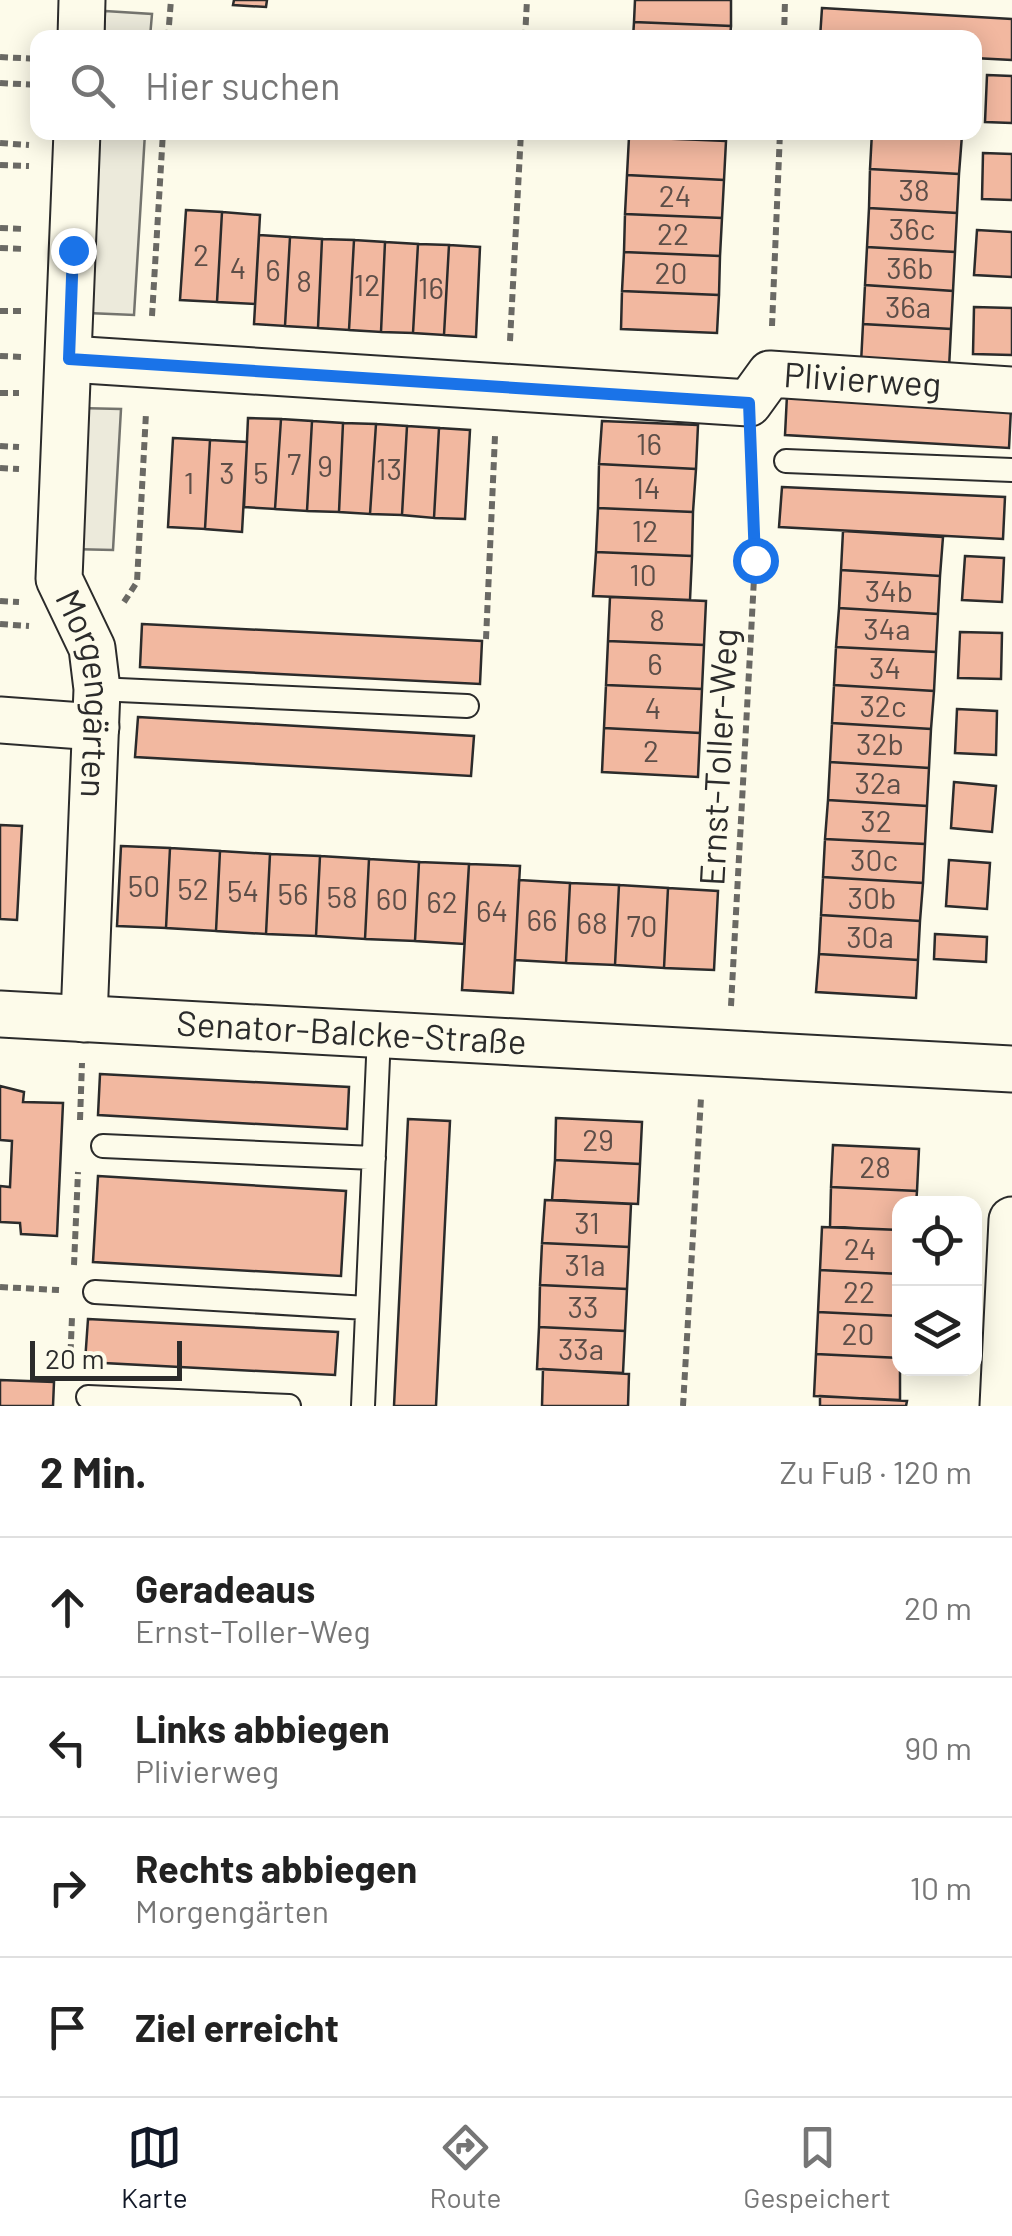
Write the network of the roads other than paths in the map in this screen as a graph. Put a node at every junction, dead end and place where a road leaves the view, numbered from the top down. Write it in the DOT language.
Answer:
graph roads {
  1 [pos="82,0"];
  2 [pos="81,30"];
  3 [pos="77,140"];
  4 [pos="69,359"];
  5 [pos="1012,390"];
  6 [pos="786,461"];
  7 [pos="1012,470"];
  8 [pos="467,706"];
  9 [pos="96,708"];
  10 [pos="0,720"];
  11 [pos="0,1014"];
  12 [pos="84,1019"];
  13 [pos="379,1034"];
  14 [pos="1012,1069"];
  15 [pos="103,1146"];
  16 [pos="374,1158"];
  17 [pos="1012,1220"];
  18 [pos="84,1291"];
  19 [pos="367,1308"];
  20 [pos="88,1397"];
  21 [pos="289,1406"];
  22 [pos="364,1406"];
  23 [pos="1003,1406"];
  1 -- 2 [label="street"];
  3 -- 4 [label="street, Morgengärten"];
  4 -- 5 [label="street, Plivierweg"];
  4 -- 9 [label="street, Morgengärten"];
  6 -- 7 [label="lane"];
  8 -- 9 [label="lane"];
  9 -- 10 [label="street"];
  9 -- 12 [label="street, Morgengärten"];
  11 -- 12 [label="street, Senator-Balcke-Straße"];
  12 -- 13 [label="street, Senator-Balcke-Straße"];
  13 -- 14 [label="street, Senator-Balcke-Straße"];
  13 -- 16 [label="lane"];
  15 -- 16 [label="lane"];
  16 -- 19 [label="lane"];
  17 -- 23 [label="street"];
  18 -- 19 [label="lane"];
  19 -- 22 [label="lane"];
  20 -- 21 [label="lane"];
}
